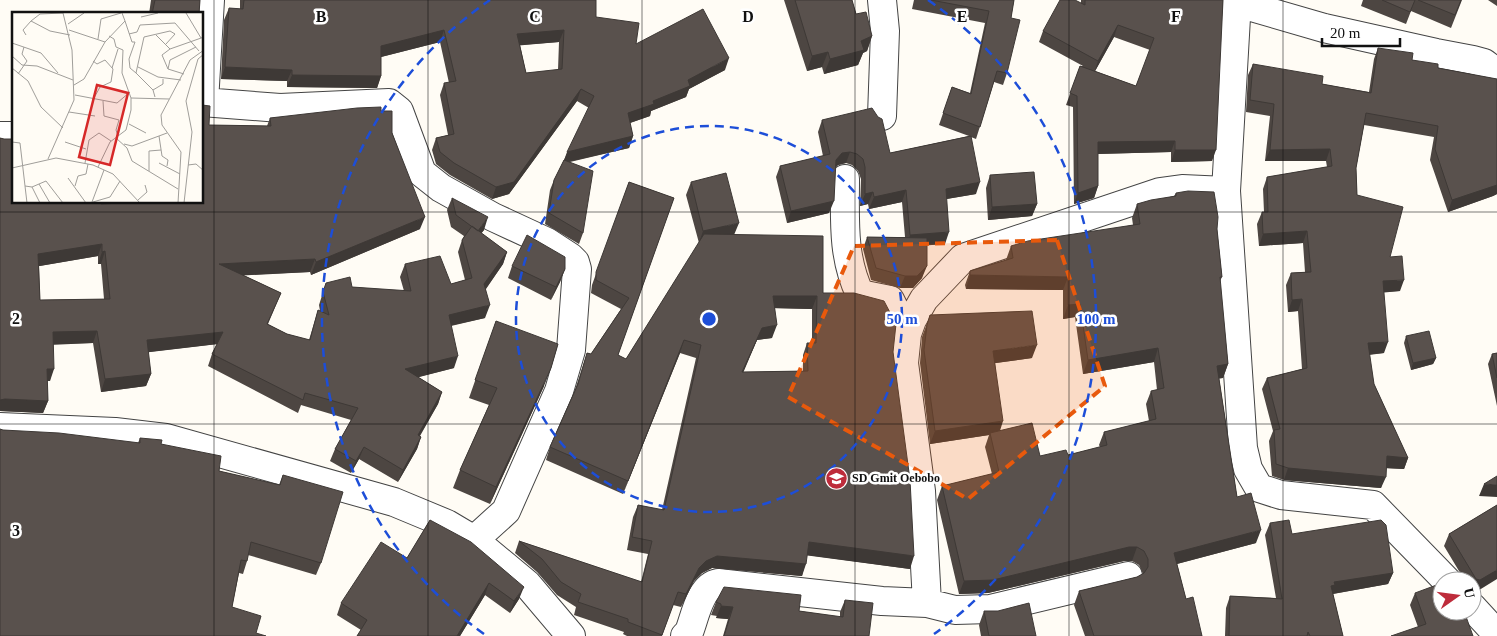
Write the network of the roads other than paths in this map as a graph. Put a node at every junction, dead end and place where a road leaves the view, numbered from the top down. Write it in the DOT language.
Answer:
graph roads {
  1 [pos="210,0"];
  2 [pos="882,0"];
  3 [pos="1237,2"];
  4 [pos="1497,73"];
  5 [pos="204,87"];
  6 [pos="204,102"];
  7 [pos="882,116"];
  8 [pos="845,179"];
  9 [pos="1226,191"];
  10 [pos="907,334"];
  11 [pos="0,427"];
  12 [pos="474,540"];
  13 [pos="1437,571"];
  14 [pos="1128,576"];
  15 [pos="927,603"];
  16 [pos="1482,618"];
  17 [pos="565,634"];
  18 [pos="1497,634"];
  19 [pos="685,636"];
  1 -- 5 [label="street"];
  2 -- 7 [label="street"];
  3 -- 4 [label="street"];
  3 -- 9 [label="street"];
  6 -- 12 [label="street"];
  8 -- 10 [label="street"];
  9 -- 10 [label="street"];
  9 -- 13 [label="street"];
  10 -- 15 [label="street"];
  11 -- 12 [label="street"];
  12 -- 17 [label="street"];
  14 -- 15 [label="street"];
  15 -- 19 [label="street"];
  16 -- 18 [label="street"];
}
